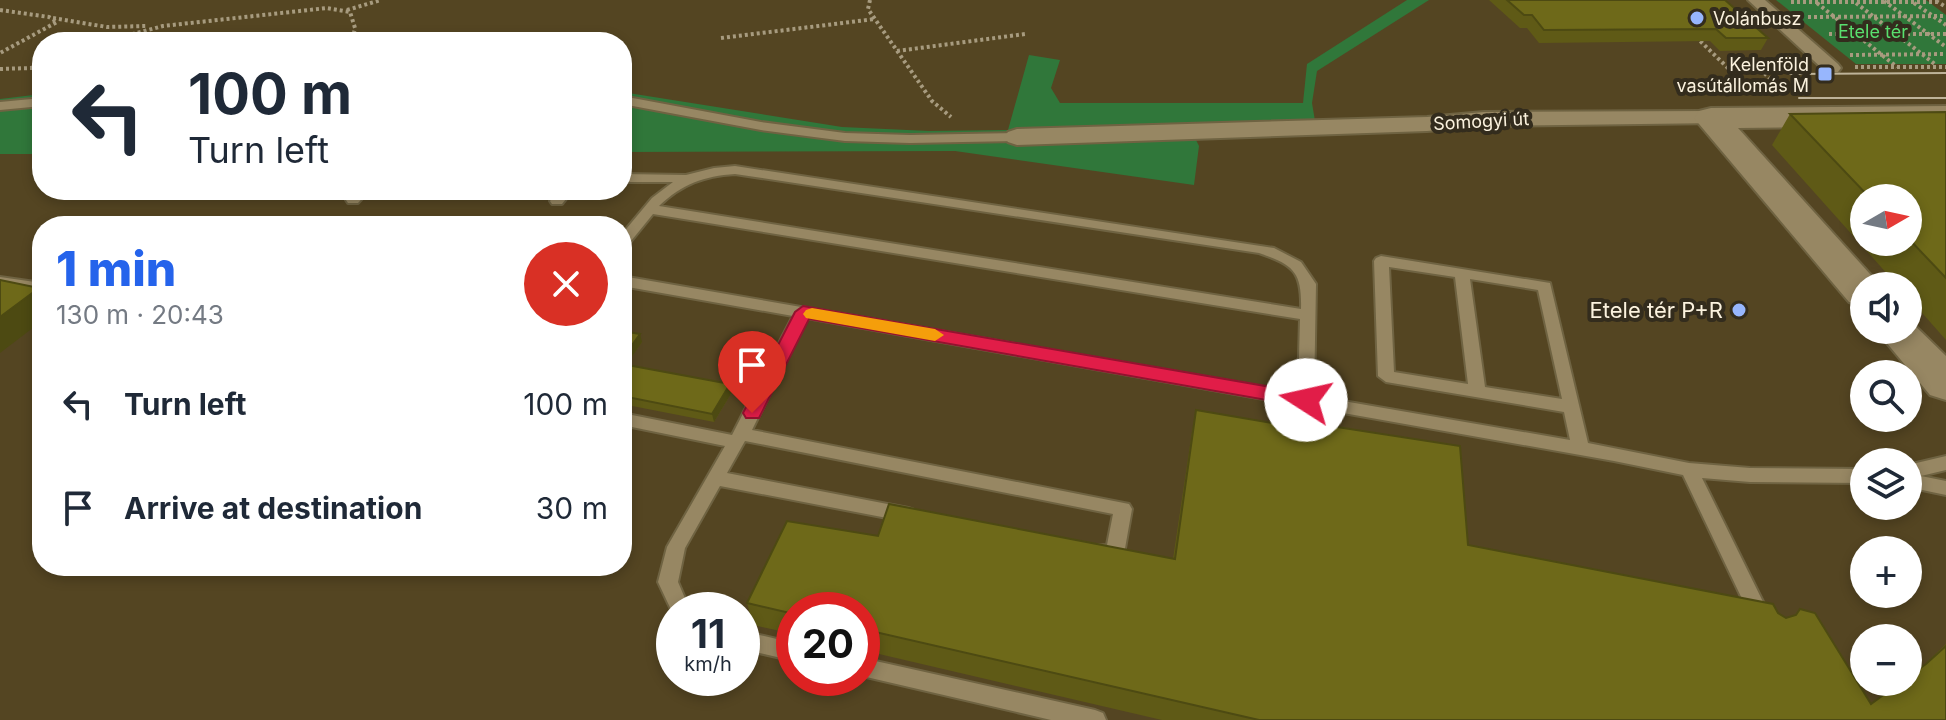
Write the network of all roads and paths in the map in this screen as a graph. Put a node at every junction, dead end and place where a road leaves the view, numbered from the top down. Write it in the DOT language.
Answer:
graph roads {
  1 [pos="381,0"];
  2 [pos="870,0"];
  3 [pos="1757,1"];
  4 [pos="1815,1"];
  5 [pos="1853,1"];
  6 [pos="1884,1"];
  7 [pos="1912,1"];
  8 [pos="1936,1"];
  9 [pos="1946,7"];
  10 [pos="0,10"];
  11 [pos="346,11"];
  12 [pos="1904,16"];
  13 [pos="1933,16"];
  14 [pos="1946,16"];
  15 [pos="49,17"];
  16 [pos="1775,17"];
  17 [pos="1834,17"];
  18 [pos="1873,17"];
  19 [pos="875,19"];
  20 [pos="1946,25"];
  21 [pos="163,26"];
  22 [pos="39,32"];
  23 [pos="140,32"];
  24 [pos="354,32"];
  25 [pos="1025,34"];
  26 [pos="1856,34"];
  27 [pos="1896,34"];
  28 [pos="1929,34"];
  29 [pos="1946,34"];
  30 [pos="1796,35"];
  31 [pos="32,36"];
  32 [pos="1695,36"];
  33 [pos="721,38"];
  34 [pos="1946,47"];
  35 [pos="897,51"];
  36 [pos="0,53"];
  37 [pos="1922,54"];
  38 [pos="1946,54"];
  39 [pos="1881,55"];
  40 [pos="1826,62"];
  41 [pos="1898,67"];
  42 [pos="1938,67"];
  43 [pos="32,68"];
  44 [pos="0,69"];
  45 [pos="1767,89"];
  46 [pos="632,102"];
  47 [pos="32,103"];
  48 [pos="0,106"];
  49 [pos="1946,116"];
  50 [pos="1711,118"];
  51 [pos="1017,137"];
  52 [pos="990,138"];
  53 [pos="632,178"];
  54 [pos="683,178"];
  55 [pos="650,209"];
  56 [pos="632,231"];
  57 [pos="1462,273"];
  58 [pos="1850,277"];
  59 [pos="0,282"];
  60 [pos="632,283"];
  61 [pos="32,287"];
  62 [pos="803,312"];
  63 [pos="1308,315"];
  64 [pos="1910,344"];
  65 [pos="1946,384"];
  66 [pos="1477,391"];
  67 [pos="1306,400"];
  68 [pos="1572,407"];
  69 [pos="632,421"];
  70 [pos="739,438"];
  71 [pos="1581,449"];
  72 [pos="1946,463"];
  73 [pos="1922,469"];
  74 [pos="1689,470"];
  75 [pos="1850,476"];
  76 [pos="716,478"];
  77 [pos="1922,483"];
  78 [pos="1946,488"];
  79 [pos="931,519"];
  80 [pos="1084,548"];
  81 [pos="672,592"];
  82 [pos="1767,628"];
  83 [pos="880,671"];
  84 [pos="1095,720"];
  1 -- 11 [label="path"];
  2 -- 19 [label="path"];
  3 -- 4 [label="path"];
  3 -- 16 [label="street"];
  4 -- 5 [label="path"];
  4 -- 17 [label="path"];
  5 -- 6 [label="path"];
  5 -- 18 [label="path"];
  6 -- 7 [label="path"];
  6 -- 12 [label="path"];
  7 -- 8 [label="path"];
  7 -- 13 [label="path"];
  8 -- 9 [label="path"];
  10 -- 15 [label="path"];
  11 -- 21 [label="path"];
  11 -- 24 [label="path"];
  12 -- 13 [label="path"];
  12 -- 18 [label="path"];
  12 -- 28 [label="path"];
  13 -- 14 [label="path"];
  13 -- 20 [label="path"];
  15 -- 21 [label="path"];
  15 -- 22 [label="path"];
  16 -- 17 [label="path"];
  16 -- 30 [label="street"];
  17 -- 18 [label="path"];
  17 -- 26 [label="path"];
  18 -- 27 [label="path"];
  19 -- 33 [label="path"];
  19 -- 35 [label="path"];
  21 -- 23 [label="path"];
  25 -- 35 [label="path"];
  26 -- 27 [label="path"];
  26 -- 30 [label="path"];
  26 -- 39 [label="path"];
  27 -- 28 [label="path"];
  27 -- 37 [label="path"];
  28 -- 29 [label="path"];
  28 -- 34 [label="path"];
  30 -- 40 [label="street"];
  31 -- 36 [label="path"];
  32 -- 45 [label="path"];
  35 -- 52 [label="path"];
  37 -- 38 [label="path"];
  37 -- 39 [label="path"];
  37 -- 42 [label="path"];
  39 -- 40 [label="path"];
  39 -- 41 [label="path"];
  43 -- 44 [label="path"];
  46 -- 52 [label="lane"];
  47 -- 48 [label="lane"];
  49 -- 50 [label="main road, Somogyi út"];
  50 -- 51 [label="street, Somogyi út"];
  50 -- 58 [label="main road"];
  51 -- 52 [label="lane"];
  53 -- 54 [label="lane"];
  54 -- 55 [label="lane"];
  54 -- 63 [label="lane"];
  55 -- 56 [label="lane"];
  55 -- 63 [label="lane"];
  57 -- 66 [label="lane"];
  57 -- 66 [label="lane"];
  57 -- 68 [label="lane"];
  59 -- 61 [label="lane"];
  60 -- 62 [label="lane"];
  62 -- 67 [label="lane"];
  62 -- 70 [label="lane"];
  63 -- 67 [label="lane"];
  64 -- 65 [label="main road"];
  66 -- 68 [label="lane"];
  67 -- 71 [label="lane"];
  68 -- 71 [label="lane"];
  69 -- 70 [label="lane"];
  70 -- 76 [label="lane"];
  70 -- 80 [label="lane"];
  71 -- 74 [label="lane"];
  72 -- 73 [label="lane"];
  74 -- 75 [label="lane"];
  74 -- 82 [label="lane"];
  76 -- 79 [label="lane"];
  76 -- 81 [label="lane"];
  77 -- 78 [label="lane"];
  83 -- 84 [label="lane"];
}
